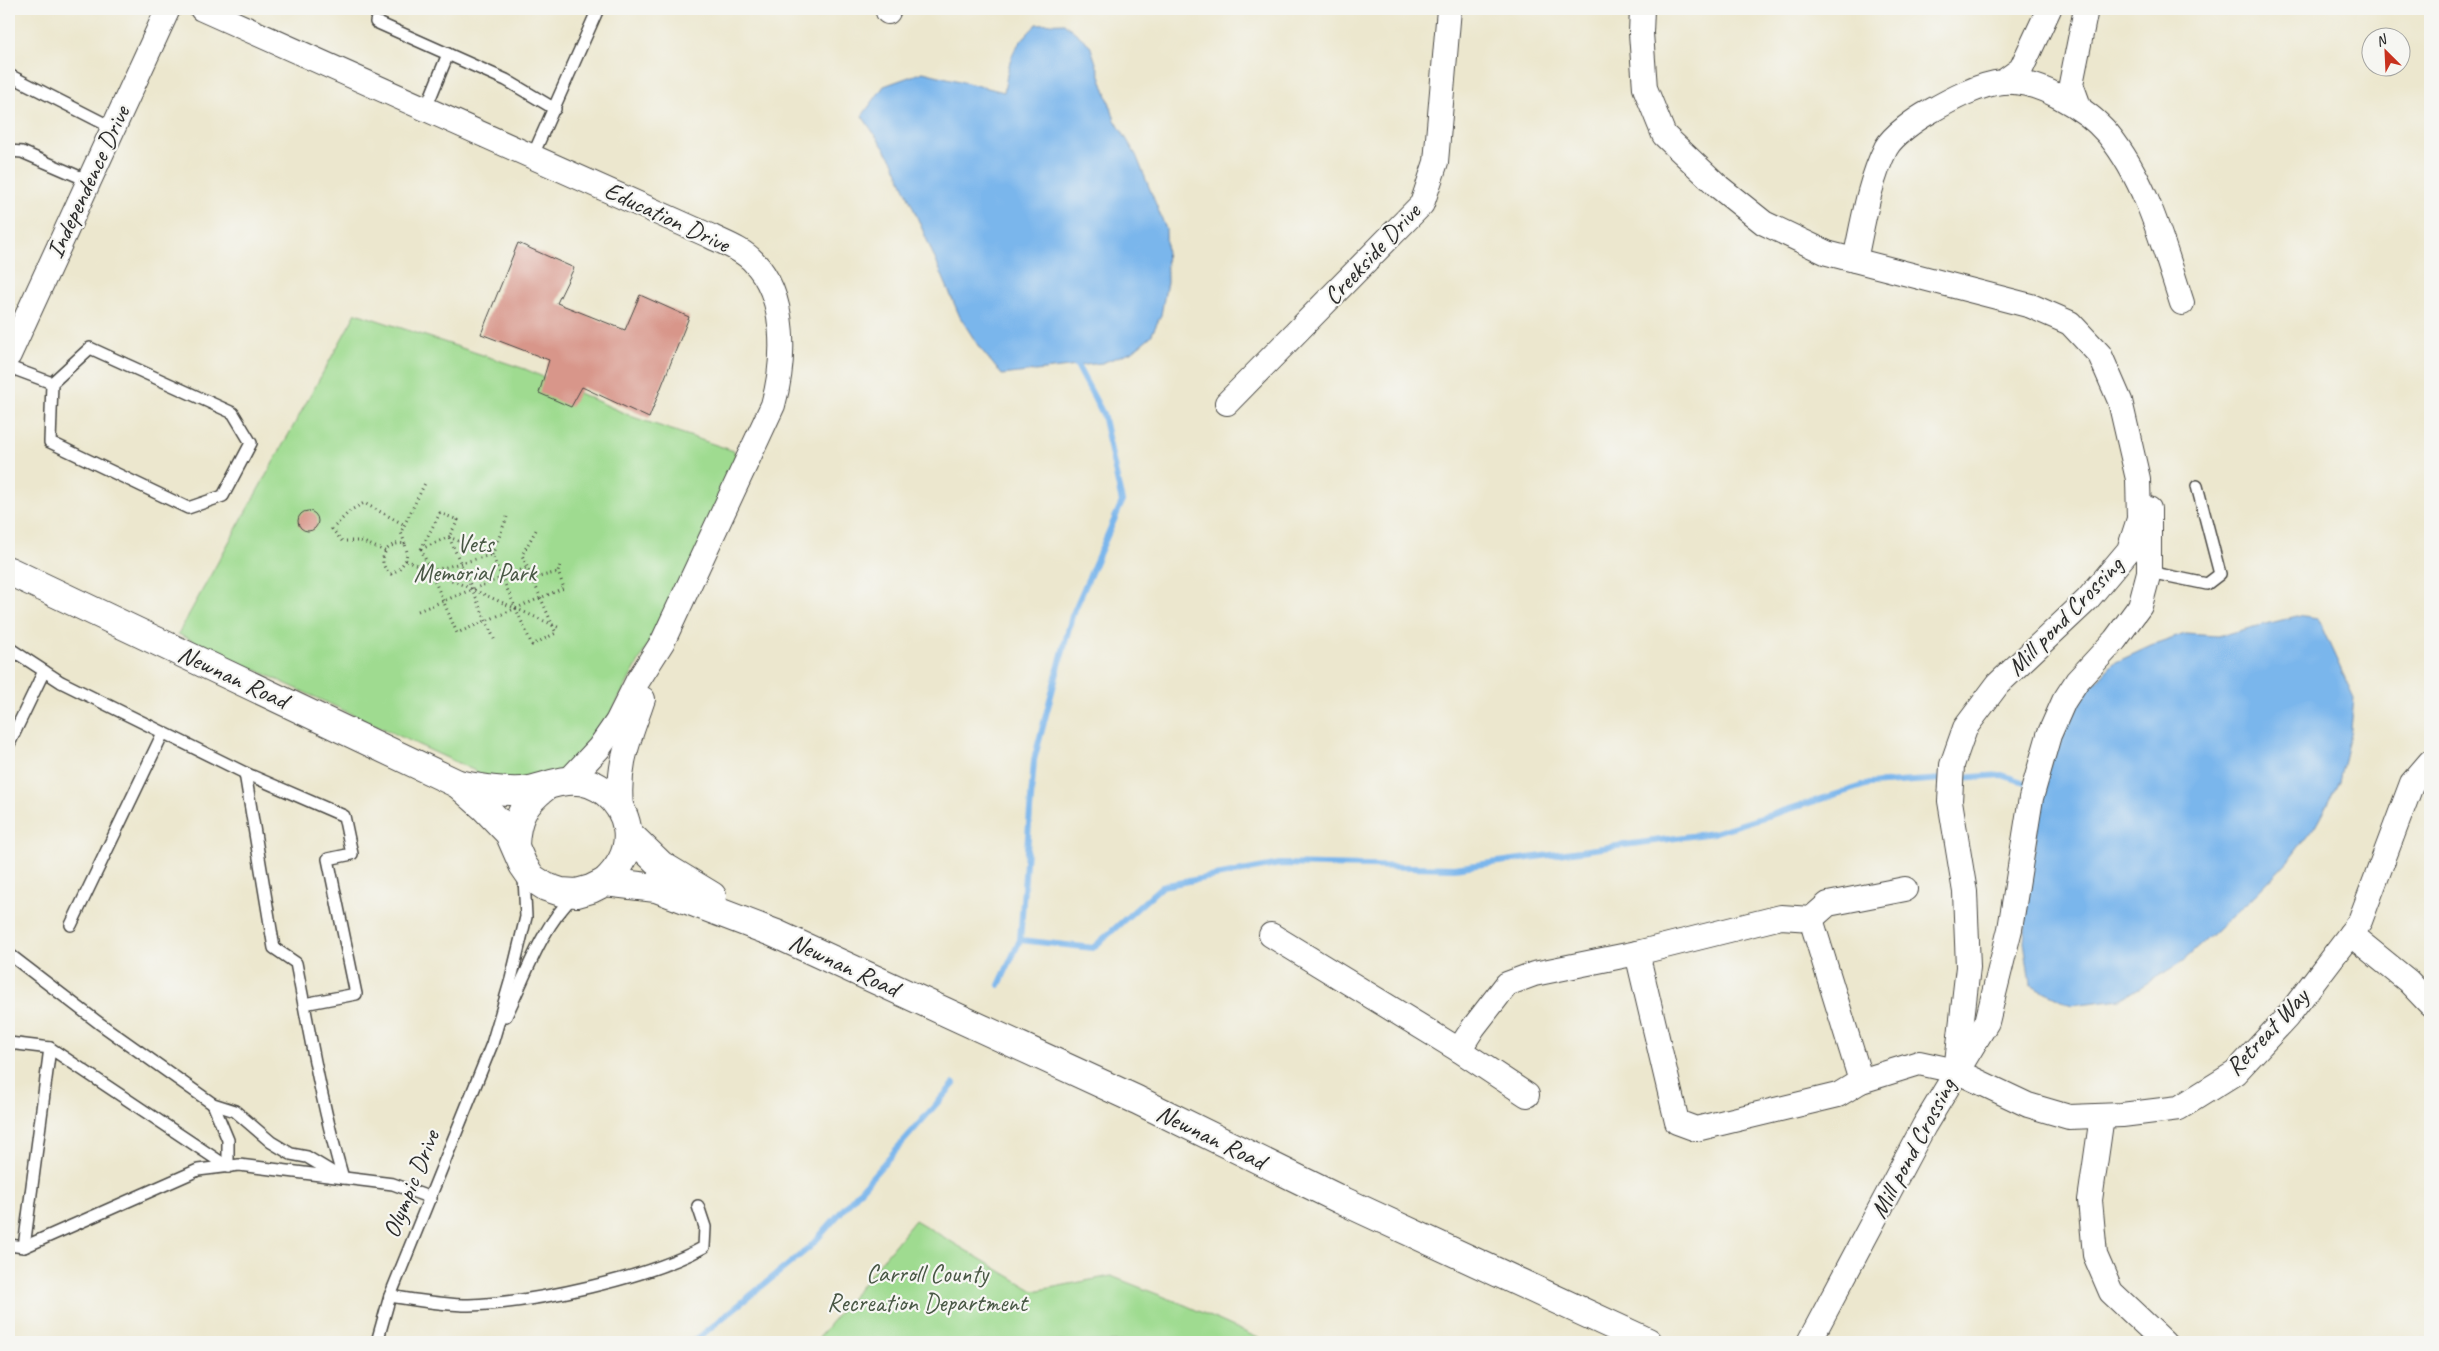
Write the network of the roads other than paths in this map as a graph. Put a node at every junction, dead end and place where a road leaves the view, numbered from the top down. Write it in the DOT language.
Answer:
graph roads {
  1 [pos="168,9"];
  2 [pos="202,9"];
  3 [pos="598,9"];
  4 [pos="1449,9"];
  5 [pos="1642,9"];
  6 [pos="2049,9"];
  7 [pos="2086,9"];
  8 [pos="376,22"];
  9 [pos="448,54"];
  10 [pos="9,75"];
  11 [pos="2002,82"];
  12 [pos="426,108"];
  13 [pos="555,109"];
  14 [pos="2080,109"];
  15 [pos="113,128"];
  16 [pos="9,151"];
  17 [pos="533,155"];
  18 [pos="89,181"];
  19 [pos="1855,260"];
  20 [pos="2182,303"];
  21 [pos="9,356"];
  22 [pos="9,368"];
  23 [pos="52,383"];
  24 [pos="1227,403"];
  25 [pos="2138,479"];
  26 [pos="2197,486"];
  27 [pos="9,571"];
  28 [pos="2149,572"];
  29 [pos="663,641"];
  30 [pos="9,648"];
  31 [pos="44,671"];
  32 [pos="163,732"];
  33 [pos="9,744"];
  34 [pos="2430,762"];
  35 [pos="245,773"];
  36 [pos="458,784"];
  37 [pos="557,784"];
  38 [pos="624,821"];
  39 [pos="519,855"];
  40 [pos="605,882"];
  41 [pos="1905,889"];
  42 [pos="577,893"];
  43 [pos="1811,919"];
  44 [pos="70,925"];
  45 [pos="774,933"];
  46 [pos="2350,934"];
  47 [pos="1271,935"];
  48 [pos="1637,953"];
  49 [pos="9,954"];
  50 [pos="304,1004"];
  51 [pos="2430,1004"];
  52 [pos="9,1043"];
  53 [pos="492,1044"];
  54 [pos="50,1048"];
  55 [pos="1458,1050"];
  56 [pos="1956,1071"];
  57 [pos="1862,1081"];
  58 [pos="1527,1095"];
  59 [pos="214,1104"];
  60 [pos="2102,1116"];
  61 [pos="228,1167"];
  62 [pos="343,1178"];
  63 [pos="430,1198"];
  64 [pos="698,1206"];
  65 [pos="9,1245"];
  66 [pos="24,1247"];
  67 [pos="390,1296"];
  68 [pos="377,1342"];
  69 [pos="1648,1342"];
  70 [pos="1809,1342"];
  71 [pos="2164,1342"];
  1 -- 15 [label="street, Independence Drive"];
  2 -- 12 [label="street, Education Drive"];
  3 -- 13 [label="lane"];
  4 -- 24 [label="street, Creekside Drive"];
  5 -- 19 [label="street, Mill pond Crossing"];
  6 -- 11 [label="street"];
  7 -- 14 [label="street"];
  8 -- 9 [label="lane"];
  9 -- 12 [label="lane"];
  9 -- 13 [label="lane"];
  10 -- 15 [label="lane"];
  11 -- 14 [label="street"];
  11 -- 19 [label="street"];
  12 -- 17 [label="street, Education Drive"];
  13 -- 17 [label="lane"];
  14 -- 20 [label="street"];
  15 -- 18 [label="street, Independence Drive"];
  16 -- 18 [label="lane"];
  17 -- 29 [label="street, Education Drive"];
  18 -- 21 [label="street, Independence Drive"];
  19 -- 25 [label="street, Mill pond Crossing"];
  22 -- 23 [label="lane"];
  23 -- 23 [label="lane"];
  25 -- 28 [label="street"];
  25 -- 56 [label="street, Mill pond Crossing"];
  26 -- 28 [label="lane"];
  27 -- 36 [label="main road, Newnan Road"];
  28 -- 56 [label="street"];
  29 -- 37 [label="street, Education Drive"];
  29 -- 38 [label="street, Education Drive"];
  30 -- 31 [label="lane"];
  31 -- 32 [label="lane"];
  31 -- 33 [label="lane"];
  32 -- 35 [label="lane"];
  32 -- 44 [label="lane"];
  34 -- 46 [label="street, Retreat Way"];
  35 -- 50 [label="lane"];
  35 -- 50 [label="lane"];
  36 -- 37 [label="main road, Newnan Road"];
  36 -- 39 [label="main road, Newnan Road"];
  37 -- 38 [label="main road, Newnan Road"];
  37 -- 39 [label="main road"];
  38 -- 40 [label="main road"];
  38 -- 45 [label="main road, Newnan Road"];
  39 -- 42 [label="main road, Newnan Road"];
  39 -- 53 [label="lane"];
  40 -- 42 [label="main road, Newnan Road"];
  40 -- 45 [label="main road, Newnan Road"];
  41 -- 43 [label="street"];
  42 -- 53 [label="lane"];
  43 -- 48 [label="street"];
  43 -- 57 [label="street"];
  45 -- 69 [label="main road, Newnan Road"];
  46 -- 51 [label="street"];
  46 -- 60 [label="street, Retreat Way"];
  47 -- 55 [label="street"];
  48 -- 55 [label="street"];
  48 -- 57 [label="street, Retreat Way"];
  49 -- 59 [label="lane"];
  50 -- 62 [label="lane"];
  52 -- 54 [label="lane"];
  53 -- 63 [label="lane, Olympic Drive"];
  54 -- 61 [label="lane"];
  54 -- 66 [label="lane"];
  55 -- 58 [label="street"];
  56 -- 57 [label="street, Retreat Way"];
  56 -- 60 [label="street, Retreat Way"];
  56 -- 70 [label="street, Mill pond Crossing"];
  59 -- 61 [label="lane"];
  59 -- 62 [label="lane"];
  60 -- 71 [label="street"];
  61 -- 62 [label="lane"];
  61 -- 66 [label="lane"];
  62 -- 63 [label="lane"];
  63 -- 67 [label="lane, Olympic Drive"];
  64 -- 67 [label="lane"];
  65 -- 66 [label="lane"];
  67 -- 68 [label="lane, Olympic Drive"];
}
